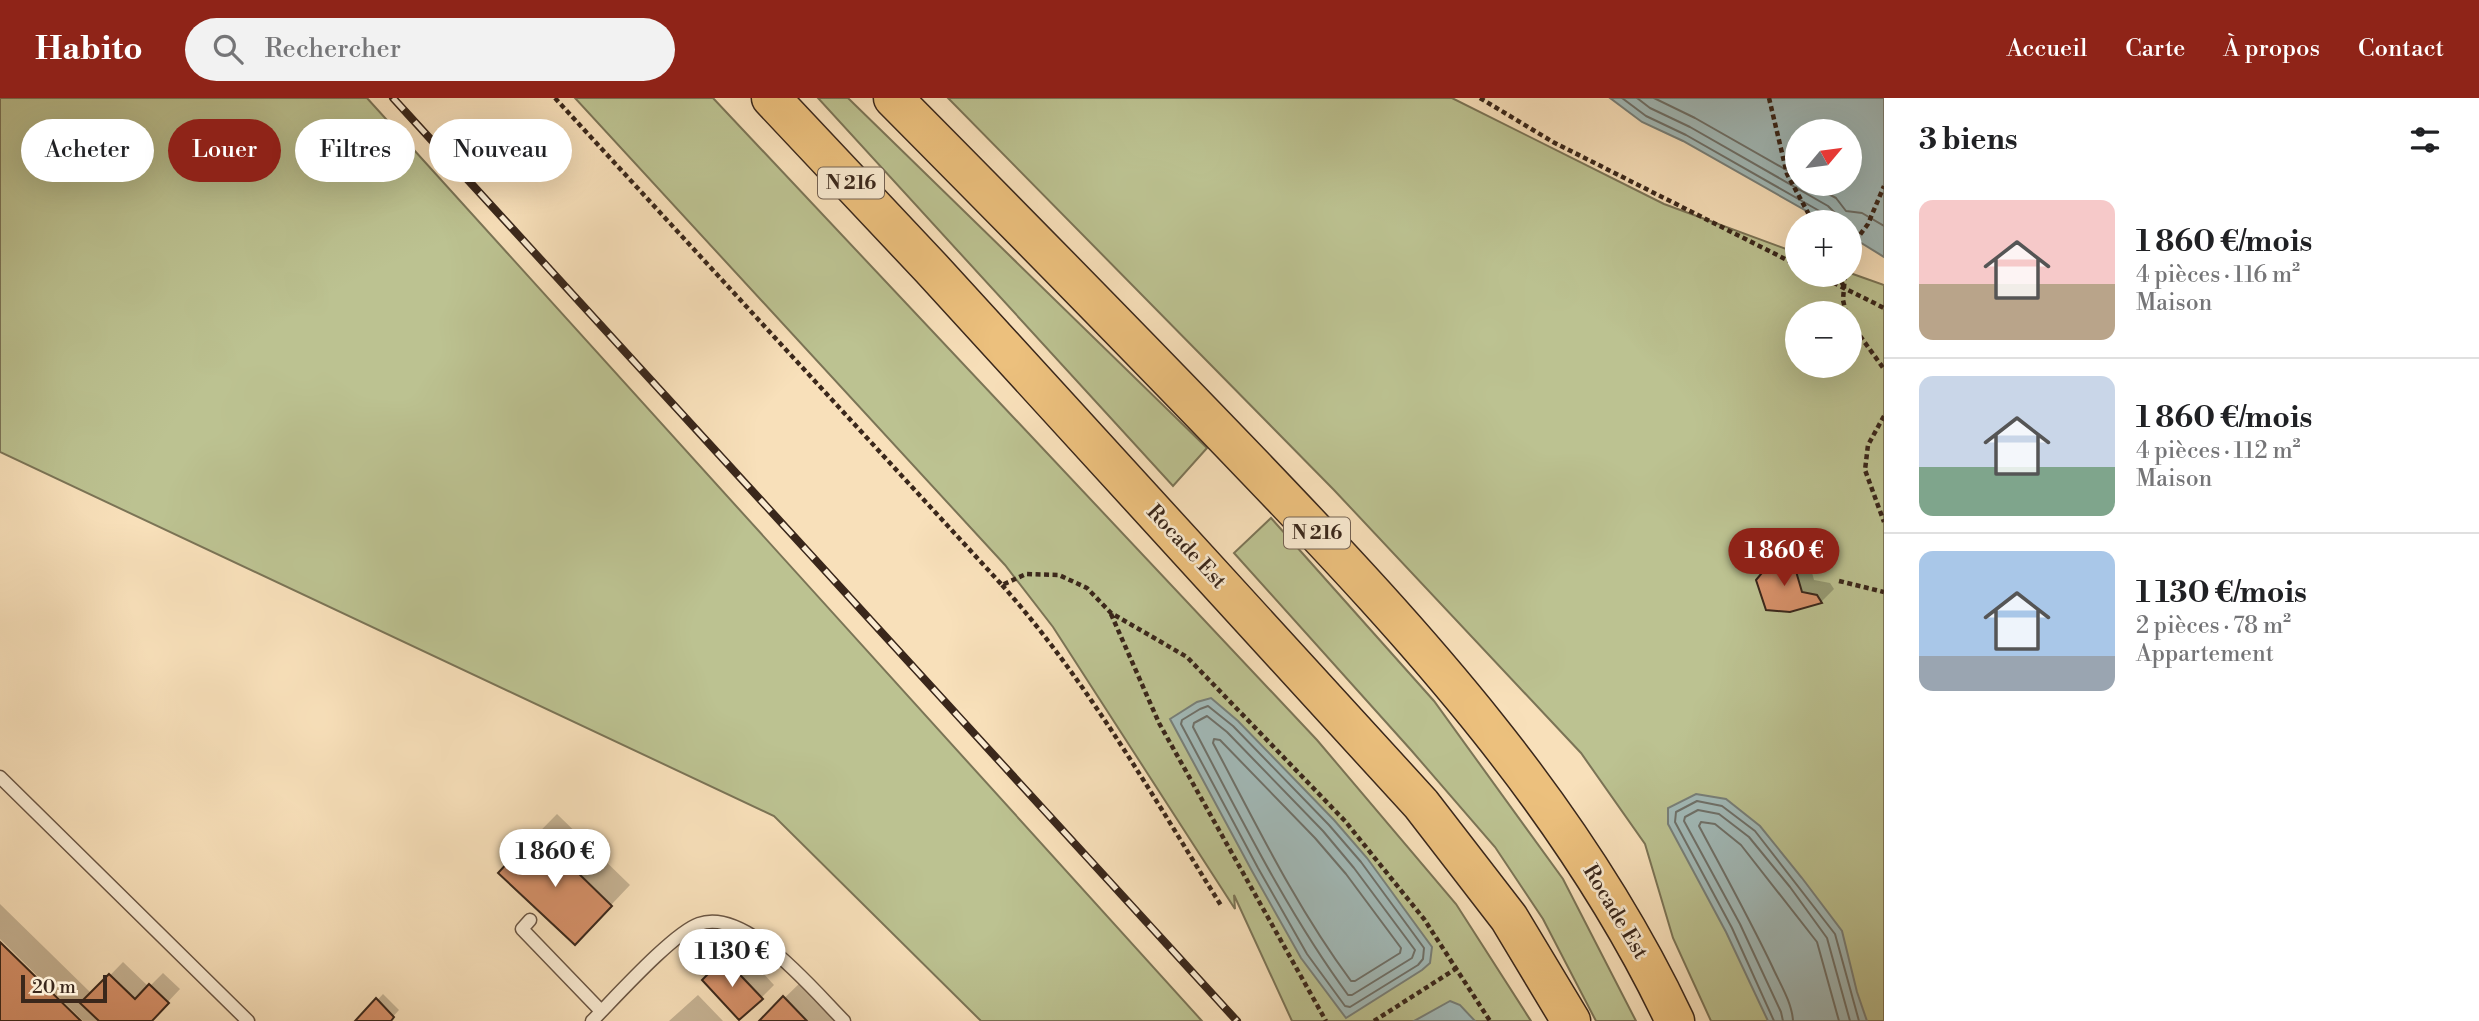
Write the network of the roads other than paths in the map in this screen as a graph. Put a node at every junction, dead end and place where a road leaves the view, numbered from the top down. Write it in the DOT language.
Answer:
graph roads {
  1 [pos="771,98"];
  2 [pos="893,98"];
  3 [pos="0,777"];
  4 [pos="530,919"];
  5 [pos="597,1016"];
  6 [pos="248,1021"];
  7 [pos="844,1021"];
  8 [pos="1572,1021"];
  9 [pos="1675,1021"];
  1 -- 8 [label="highway, Rocade Est / N 216"];
  2 -- 9 [label="highway, Rocade Est / N 216"];
  3 -- 6 [label="lane"];
  4 -- 5 [label="lane"];
  5 -- 7 [label="lane"];
}
